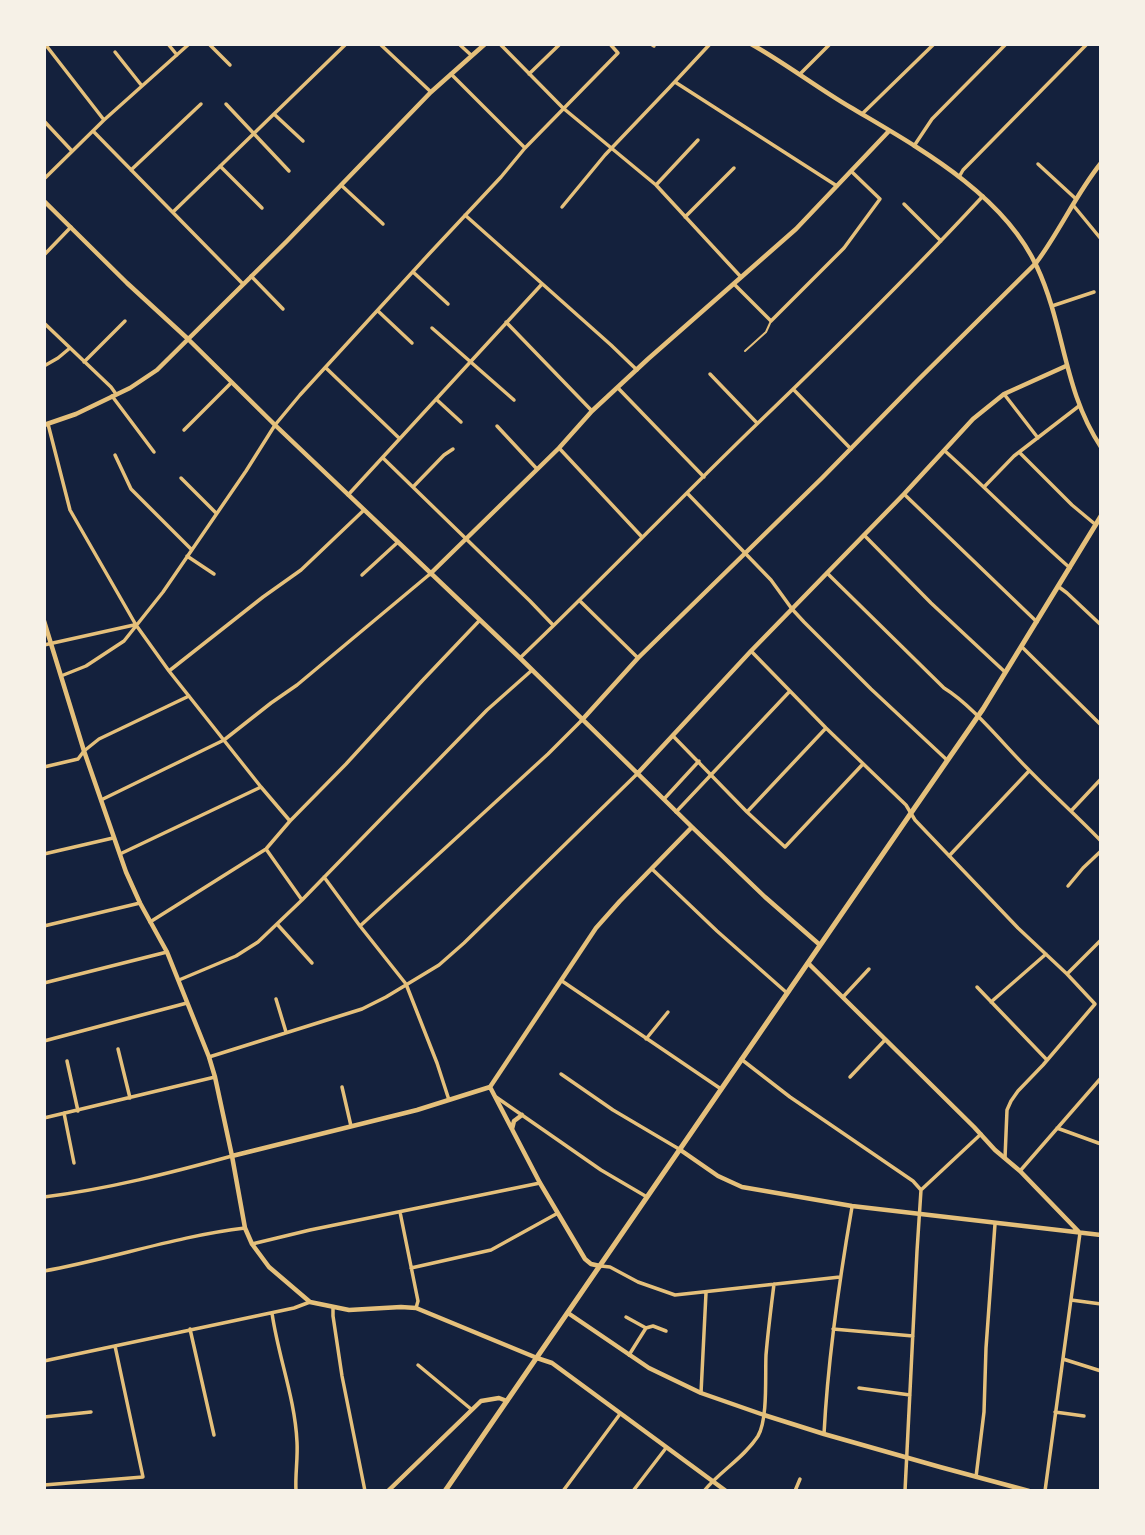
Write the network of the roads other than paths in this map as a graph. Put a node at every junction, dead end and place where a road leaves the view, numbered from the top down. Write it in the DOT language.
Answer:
graph roads {
  1 [pos="45,44"];
  2 [pos="168,44"];
  3 [pos="189,44"];
  4 [pos="209,44"];
  5 [pos="346,44"];
  6 [pos="380,44"];
  7 [pos="459,44"];
  8 [pos="485,44"];
  9 [pos="499,44"];
  10 [pos="560,44"];
  11 [pos="610,44"];
  12 [pos="710,44"];
  13 [pos="752,44"];
  14 [pos="830,44"];
  15 [pos="934,44"];
  16 [pos="1006,44"];
  17 [pos="1087,44"];
  18 [pos="115,52"];
  19 [pos="177,55"];
  20 [pos="471,55"];
  21 [pos="230,65"];
  22 [pos="451,74"];
  23 [pos="529,74"];
  24 [pos="800,74"];
  25 [pos="675,82"];
  26 [pos="142,86"];
  27 [pos="431,92"];
  28 [pos="201,103"];
  29 [pos="226,104"];
  30 [pos="563,108"];
  31 [pos="274,114"];
  32 [pos="862,114"];
  33 [pos="104,120"];
  34 [pos="44,121"];
  35 [pos="93,131"];
  36 [pos="889,131"];
  37 [pos="254,134"];
  38 [pos="698,140"];
  39 [pos="303,141"];
  40 [pos="913,147"];
  41 [pos="525,148"];
  42 [pos="611,148"];
  43 [pos="72,151"];
  44 [pos="1101,163"];
  45 [pos="1038,164"];
  46 [pos="220,166"];
  47 [pos="734,168"];
  48 [pos="131,170"];
  49 [pos="289,171"];
  50 [pos="852,172"];
  51 [pos="959,177"];
  52 [pos="44,179"];
  53 [pos="341,185"];
  54 [pos="656,185"];
  55 [pos="837,186"];
  56 [pos="983,196"];
  57 [pos="1076,199"];
  58 [pos="44,201"];
  59 [pos="904,204"];
  60 [pos="1073,205"];
  61 [pos="562,207"];
  62 [pos="262,208"];
  63 [pos="173,212"];
  64 [pos="465,215"];
  65 [pos="685,217"];
  66 [pos="383,224"];
  67 [pos="71,228"];
  68 [pos="1101,239"];
  69 [pos="941,241"];
  70 [pos="44,255"];
  71 [pos="1035,263"];
  72 [pos="413,272"];
  73 [pos="251,276"];
  74 [pos="741,278"];
  75 [pos="243,284"];
  76 [pos="542,284"];
  77 [pos="734,284"];
  78 [pos="1094,292"];
  79 [pos="448,304"];
  80 [pos="1052,306"];
  81 [pos="283,309"];
  82 [pos="378,311"];
  83 [pos="125,321"];
  84 [pos="771,321"];
  85 [pos="506,322"];
  86 [pos="44,323"];
  87 [pos="432,328"];
  88 [pos="188,339"];
  89 [pos="412,343"];
  90 [pos="70,348"];
  91 [pos="744,351"];
  92 [pos="470,361"];
  93 [pos="85,362"];
  94 [pos="44,366"];
  95 [pos="1066,366"];
  96 [pos="326,368"];
  97 [pos="637,370"];
  98 [pos="710,374"];
  99 [pos="231,383"];
  100 [pos="618,388"];
  101 [pos="793,390"];
  102 [pos="1004,394"];
  103 [pos="114,395"];
  104 [pos="436,399"];
  105 [pos="514,400"];
  106 [pos="1079,406"];
  107 [pos="593,411"];
  108 [pos="461,422"];
  109 [pos="758,423"];
  110 [pos="46,424"];
  111 [pos="275,425"];
  112 [pos="497,426"];
  113 [pos="184,430"];
  114 [pos="399,438"];
  115 [pos="1038,438"];
  116 [pos="1101,446"];
  117 [pos="559,448"];
  118 [pos="453,449"];
  119 [pos="851,449"];
  120 [pos="945,451"];
  121 [pos="154,452"];
  122 [pos="1019,452"];
  123 [pos="1101,453"];
  124 [pos="115,455"];
  125 [pos="383,457"];
  126 [pos="537,468"];
  127 [pos="704,477"];
  128 [pos="181,478"];
  129 [pos="984,486"];
  130 [pos="413,487"];
  131 [pos="688,494"];
  132 [pos="904,494"];
  133 [pos="348,495"];
  134 [pos="364,510"];
  135 [pos="216,513"];
  136 [pos="1101,516"];
  137 [pos="1096,525"];
  138 [pos="864,535"];
  139 [pos="642,537"];
  140 [pos="465,539"];
  141 [pos="398,542"];
  142 [pos="191,549"];
  143 [pos="746,553"];
  144 [pos="187,556"];
  145 [pos="1070,568"];
  146 [pos="827,573"];
  147 [pos="430,574"];
  148 [pos="214,575"];
  149 [pos="362,575"];
  150 [pos="1058,586"];
  151 [pos="580,601"];
  152 [pos="792,609"];
  153 [pos="44,621"];
  154 [pos="479,621"];
  155 [pos="1037,622"];
  156 [pos="136,625"];
  157 [pos="1101,625"];
  158 [pos="554,626"];
  159 [pos="51,643"];
  160 [pos="44,645"];
  161 [pos="1022,647"];
  162 [pos="751,651"];
  163 [pos="520,658"];
  164 [pos="638,658"];
  165 [pos="169,671"];
  166 [pos="531,671"];
  167 [pos="1005,672"];
  168 [pos="61,676"];
  169 [pos="790,691"];
  170 [pos="189,696"];
  171 [pos="977,717"];
  172 [pos="582,720"];
  173 [pos="1101,725"];
  174 [pos="826,728"];
  175 [pos="673,736"];
  176 [pos="224,740"];
  177 [pos="84,751"];
  178 [pos="947,760"];
  179 [pos="699,761"];
  180 [pos="863,764"];
  181 [pos="44,767"];
  182 [pos="1029,771"];
  183 [pos="637,774"];
  184 [pos="711,774"];
  185 [pos="1101,779"];
  186 [pos="261,787"];
  187 [pos="664,799"];
  188 [pos="101,800"];
  189 [pos="1071,811"];
  190 [pos="676,812"];
  191 [pos="747,812"];
  192 [pos="911,813"];
  193 [pos="290,821"];
  194 [pos="692,827"];
  195 [pos="113,838"];
  196 [pos="1101,841"];
  197 [pos="266,849"];
  198 [pos="1101,852"];
  199 [pos="44,854"];
  200 [pos="119,854"];
  201 [pos="949,856"];
  202 [pos="652,869"];
  203 [pos="324,877"];
  204 [pos="1068,886"];
  205 [pos="302,900"];
  206 [pos="140,903"];
  207 [pos="150,922"];
  208 [pos="277,924"];
  209 [pos="44,926"];
  210 [pos="360,926"];
  211 [pos="1101,940"];
  212 [pos="820,946"];
  213 [pos="167,952"];
  214 [pos="1046,954"];
  215 [pos="312,963"];
  216 [pos="808,963"];
  217 [pos="869,969"];
  218 [pos="1067,974"];
  219 [pos="179,980"];
  220 [pos="562,981"];
  221 [pos="44,983"];
  222 [pos="406,984"];
  223 [pos="977,987"];
  224 [pos="787,993"];
  225 [pos="843,997"];
  226 [pos="276,999"];
  227 [pos="991,1002"];
  228 [pos="187,1003"];
  229 [pos="668,1013"];
  230 [pos="286,1032"];
  231 [pos="646,1040"];
  232 [pos="885,1040"];
  233 [pos="44,1041"];
  234 [pos="118,1049"];
  235 [pos="209,1057"];
  236 [pos="741,1059"];
  237 [pos="1047,1060"];
  238 [pos="67,1061"];
  239 [pos="561,1074"];
  240 [pos="215,1077"];
  241 [pos="850,1077"];
  242 [pos="1101,1078"];
  243 [pos="342,1087"];
  244 [pos="490,1087"];
  245 [pos="721,1089"];
  246 [pos="494,1096"];
  247 [pos="130,1098"];
  248 [pos="449,1100"];
  249 [pos="78,1111"];
  250 [pos="64,1114"];
  251 [pos="522,1115"];
  252 [pos="44,1118"];
  253 [pos="351,1126"];
  254 [pos="1057,1128"];
  255 [pos="512,1130"];
  256 [pos="981,1134"];
  257 [pos="1101,1144"];
  258 [pos="679,1149"];
  259 [pos="233,1156"];
  260 [pos="1005,1158"];
  261 [pos="74,1163"];
  262 [pos="1020,1171"];
  263 [pos="540,1183"];
  264 [pos="921,1190"];
  265 [pos="44,1196"];
  266 [pos="647,1197"];
  267 [pos="852,1206"];
  268 [pos="400,1212"];
  269 [pos="558,1213"];
  270 [pos="919,1214"];
  271 [pos="995,1224"];
  272 [pos="245,1228"];
  273 [pos="1080,1232"];
  274 [pos="1101,1235"];
  275 [pos="252,1244"];
  276 [pos="600,1266"];
  277 [pos="411,1268"];
  278 [pos="44,1271"];
  279 [pos="840,1277"];
  280 [pos="774,1284"];
  281 [pos="706,1293"];
  282 [pos="1071,1300"];
  283 [pos="310,1302"];
  284 [pos="1101,1304"];
  285 [pos="333,1308"];
  286 [pos="416,1308"];
  287 [pos="272,1312"];
  288 [pos="568,1313"];
  289 [pos="626,1317"];
  290 [pos="646,1328"];
  291 [pos="190,1329"];
  292 [pos="833,1329"];
  293 [pos="666,1331"];
  294 [pos="913,1336"];
  295 [pos="115,1346"];
  296 [pos="629,1355"];
  297 [pos="537,1358"];
  298 [pos="1063,1359"];
  299 [pos="44,1361"];
  300 [pos="418,1365"];
  301 [pos="1101,1371"];
  302 [pos="859,1388"];
  303 [pos="701,1393"];
  304 [pos="910,1395"];
  305 [pos="507,1401"];
  306 [pos="471,1409"];
  307 [pos="91,1412"];
  308 [pos="1055,1412"];
  309 [pos="620,1414"];
  310 [pos="764,1415"];
  311 [pos="1084,1416"];
  312 [pos="44,1417"];
  313 [pos="824,1434"];
  314 [pos="214,1435"];
  315 [pos="666,1448"];
  316 [pos="906,1458"];
  317 [pos="976,1477"];
  318 [pos="800,1479"];
  319 [pos="712,1481"];
  320 [pos="44,1485"];
  321 [pos="1018,1490"];
  322 [pos="296,1491"];
  323 [pos="365,1491"];
  324 [pos="388,1491"];
  325 [pos="445,1491"];
  326 [pos="563,1491"];
  327 [pos="633,1491"];
  328 [pos="704,1491"];
  329 [pos="726,1491"];
  330 [pos="795,1491"];
  331 [pos="905,1491"];
  332 [pos="1029,1491"];
  333 [pos="1045,1491"];
  1 -- 33 [label="street"];
  2 -- 19 [label="street"];
  3 -- 19 [label="street"];
  4 -- 21 [label="street"];
  5 -- 31 [label="street"];
  6 -- 27 [label="street"];
  7 -- 20 [label="street"];
  8 -- 20 [label="street"];
  9 -- 23 [label="street"];
  10 -- 23 [label="street"];
  11 -- 30 [label="street"];
  12 -- 25 [label="street"];
  13 -- 24 [label="street"];
  14 -- 24 [label="street"];
  15 -- 32 [label="street"];
  16 -- 40 [label="street"];
  17 -- 51 [label="street"];
  18 -- 26 [label="street"];
  19 -- 26 [label="street"];
  20 -- 22 [label="street"];
  22 -- 27 [label="street"];
  22 -- 41 [label="street"];
  23 -- 30 [label="street"];
  24 -- 32 [label="street"];
  25 -- 42 [label="street"];
  25 -- 55 [label="street"];
  26 -- 33 [label="street"];
  27 -- 53 [label="street"];
  28 -- 48 [label="street"];
  29 -- 37 [label="street"];
  30 -- 41 [label="street"];
  30 -- 42 [label="street"];
  31 -- 37 [label="street"];
  31 -- 39 [label="street"];
  32 -- 36 [label="street"];
  33 -- 35 [label="street"];
  34 -- 43 [label="street"];
  35 -- 43 [label="street"];
  35 -- 48 [label="street"];
  36 -- 40 [label="street"];
  36 -- 50 [label="street"];
  37 -- 46 [label="street"];
  37 -- 49 [label="street"];
  38 -- 54 [label="street"];
  40 -- 51 [label="street"];
  41 -- 64 [label="street"];
  42 -- 54 [label="street"];
  42 -- 61 [label="street"];
  43 -- 52 [label="street"];
  44 -- 57 [label="street"];
  45 -- 57 [label="street"];
  46 -- 62 [label="street"];
  46 -- 63 [label="street"];
  47 -- 65 [label="street"];
  48 -- 63 [label="street"];
  50 -- 55 [label="street"];
  50 -- 84 [label="street"];
  51 -- 56 [label="street"];
  53 -- 66 [label="street"];
  53 -- 73 [label="street"];
  54 -- 65 [label="street"];
  55 -- 74 [label="street"];
  56 -- 69 [label="street"];
  56 -- 71 [label="street"];
  57 -- 60 [label="street"];
  58 -- 67 [label="street"];
  59 -- 69 [label="street"];
  60 -- 68 [label="street"];
  60 -- 71 [label="street"];
  63 -- 75 [label="street"];
  64 -- 72 [label="street"];
  64 -- 76 [label="street"];
  65 -- 74 [label="street"];
  67 -- 70 [label="street"];
  67 -- 88 [label="street"];
  69 -- 101 [label="street"];
  71 -- 80 [label="street"];
  71 -- 119 [label="street"];
  72 -- 79 [label="street"];
  72 -- 82 [label="street"];
  73 -- 75 [label="street"];
  73 -- 81 [label="street"];
  74 -- 77 [label="street"];
  75 -- 88 [label="street"];
  76 -- 85 [label="street"];
  76 -- 97 [label="street"];
  77 -- 84 [label="street"];
  77 -- 97 [label="street"];
  78 -- 80 [label="street"];
  80 -- 95 [label="street"];
  82 -- 89 [label="street"];
  82 -- 96 [label="street"];
  83 -- 93 [label="street"];
  84 -- 91 [label="lane"];
  85 -- 92 [label="street"];
  85 -- 107 [label="street"];
  86 -- 90 [label="street"];
  87 -- 92 [label="street"];
  88 -- 99 [label="street"];
  88 -- 103 [label="street"];
  90 -- 93 [label="street"];
  90 -- 94 [label="street"];
  92 -- 104 [label="street"];
  92 -- 105 [label="street"];
  93 -- 103 [label="street"];
  95 -- 102 [label="street"];
  95 -- 106 [label="street"];
  96 -- 111 [label="street"];
  96 -- 114 [label="street"];
  97 -- 100 [label="street"];
  98 -- 109 [label="street"];
  99 -- 111 [label="street"];
  99 -- 113 [label="street"];
  100 -- 107 [label="street"];
  100 -- 127 [label="street"];
  101 -- 109 [label="street"];
  101 -- 119 [label="street"];
  102 -- 115 [label="street"];
  102 -- 120 [label="street"];
  103 -- 110 [label="street"];
  103 -- 121 [label="street"];
  104 -- 108 [label="street"];
  104 -- 114 [label="street"];
  106 -- 115 [label="street"];
  106 -- 116 [label="street"];
  107 -- 117 [label="street"];
  109 -- 127 [label="street"];
  110 -- 156 [label="street"];
  111 -- 133 [label="street"];
  111 -- 135 [label="street"];
  112 -- 126 [label="street"];
  114 -- 125 [label="street"];
  115 -- 122 [label="street"];
  116 -- 123 [label="street"];
  117 -- 126 [label="street"];
  117 -- 139 [label="street"];
  118 -- 130 [label="street"];
  119 -- 143 [label="street"];
  120 -- 129 [label="street"];
  120 -- 132 [label="street"];
  122 -- 129 [label="street"];
  122 -- 137 [label="street"];
  124 -- 142 [label="street"];
  125 -- 130 [label="street"];
  125 -- 133 [label="street"];
  126 -- 140 [label="street"];
  127 -- 131 [label="street"];
  128 -- 135 [label="street"];
  129 -- 145 [label="street"];
  130 -- 140 [label="street"];
  131 -- 139 [label="street"];
  131 -- 143 [label="street"];
  132 -- 138 [label="street"];
  132 -- 155 [label="street"];
  133 -- 134 [label="street"];
  134 -- 141 [label="street"];
  134 -- 165 [label="street"];
  135 -- 142 [label="street"];
  136 -- 137 [label="main road"];
  137 -- 145 [label="main road"];
  138 -- 146 [label="street"];
  138 -- 167 [label="street"];
  139 -- 151 [label="street"];
  140 -- 147 [label="street"];
  140 -- 158 [label="street"];
  141 -- 147 [label="street"];
  141 -- 149 [label="street"];
  142 -- 144 [label="street"];
  143 -- 152 [label="street"];
  143 -- 164 [label="street"];
  144 -- 148 [label="street"];
  144 -- 156 [label="street"];
  145 -- 150 [label="main road"];
  146 -- 152 [label="street"];
  146 -- 171 [label="street"];
  147 -- 154 [label="street"];
  147 -- 176 [label="street"];
  150 -- 155 [label="main road"];
  150 -- 157 [label="street"];
  151 -- 158 [label="street"];
  151 -- 164 [label="street"];
  152 -- 162 [label="street"];
  152 -- 178 [label="street"];
  153 -- 159 [label="street"];
  154 -- 163 [label="street"];
  154 -- 193 [label="street"];
  155 -- 161 [label="main road"];
  156 -- 159 [label="street"];
  156 -- 165 [label="street"];
  156 -- 168 [label="street"];
  158 -- 163 [label="street"];
  159 -- 160 [label="street"];
  159 -- 168 [label="street"];
  161 -- 167 [label="main road"];
  161 -- 173 [label="street"];
  162 -- 169 [label="street"];
  162 -- 175 [label="street"];
  163 -- 166 [label="street"];
  164 -- 172 [label="street"];
  165 -- 170 [label="street"];
  166 -- 172 [label="street"];
  166 -- 203 [label="street"];
  167 -- 171 [label="main road"];
  168 -- 177 [label="street"];
  169 -- 174 [label="street"];
  169 -- 184 [label="street"];
  170 -- 176 [label="street"];
  170 -- 177 [label="street"];
  171 -- 178 [label="main road"];
  171 -- 182 [label="street"];
  172 -- 183 [label="street"];
  172 -- 210 [label="street"];
  174 -- 180 [label="street"];
  174 -- 191 [label="street"];
  175 -- 179 [label="street"];
  175 -- 183 [label="street"];
  176 -- 186 [label="street"];
  176 -- 188 [label="street"];
  177 -- 181 [label="street"];
  177 -- 188 [label="street"];
  178 -- 192 [label="main road"];
  179 -- 184 [label="street"];
  179 -- 187 [label="street"];
  180 -- 191 [label="street"];
  180 -- 192 [label="street"];
  182 -- 189 [label="street"];
  182 -- 201 [label="street"];
  183 -- 187 [label="street"];
  183 -- 222 [label="street"];
  184 -- 190 [label="street"];
  184 -- 191 [label="street"];
  185 -- 189 [label="street"];
  186 -- 193 [label="street"];
  186 -- 200 [label="street"];
  187 -- 190 [label="street"];
  188 -- 195 [label="street"];
  189 -- 196 [label="street"];
  190 -- 194 [label="street"];
  192 -- 201 [label="street"];
  192 -- 212 [label="main road"];
  193 -- 197 [label="street"];
  194 -- 202 [label="street"];
  194 -- 212 [label="street"];
  195 -- 199 [label="street"];
  195 -- 200 [label="street"];
  197 -- 205 [label="street"];
  197 -- 207 [label="street"];
  198 -- 204 [label="street"];
  200 -- 206 [label="street"];
  201 -- 214 [label="street"];
  202 -- 220 [label="street"];
  202 -- 224 [label="street"];
  203 -- 205 [label="street"];
  203 -- 210 [label="street"];
  205 -- 208 [label="street"];
  206 -- 207 [label="street"];
  206 -- 209 [label="street"];
  207 -- 213 [label="street"];
  208 -- 215 [label="street"];
  208 -- 219 [label="street"];
  210 -- 222 [label="street"];
  211 -- 218 [label="street"];
  212 -- 216 [label="main road"];
  213 -- 219 [label="street"];
  213 -- 221 [label="street"];
  214 -- 218 [label="street"];
  214 -- 227 [label="street"];
  216 -- 224 [label="main road"];
  216 -- 225 [label="street"];
  217 -- 225 [label="street"];
  218 -- 237 [label="street"];
  219 -- 228 [label="street"];
  220 -- 231 [label="street"];
  220 -- 244 [label="street"];
  222 -- 230 [label="street"];
  222 -- 248 [label="street"];
  223 -- 227 [label="street"];
  224 -- 236 [label="main road"];
  225 -- 232 [label="street"];
  226 -- 230 [label="street"];
  227 -- 237 [label="street"];
  228 -- 233 [label="street"];
  228 -- 235 [label="street"];
  229 -- 231 [label="street"];
  230 -- 235 [label="street"];
  231 -- 245 [label="street"];
  232 -- 241 [label="street"];
  232 -- 256 [label="street"];
  234 -- 247 [label="street"];
  235 -- 240 [label="street"];
  236 -- 245 [label="main road"];
  236 -- 264 [label="street"];
  237 -- 260 [label="street"];
  238 -- 249 [label="street"];
  239 -- 258 [label="street"];
  240 -- 247 [label="street"];
  240 -- 259 [label="street"];
  242 -- 254 [label="street"];
  243 -- 253 [label="street"];
  244 -- 246 [label="street"];
  244 -- 248 [label="street"];
  245 -- 258 [label="main road"];
  246 -- 251 [label="street"];
  246 -- 255 [label="street"];
  247 -- 249 [label="street"];
  248 -- 253 [label="street"];
  249 -- 250 [label="street"];
  250 -- 252 [label="street"];
  250 -- 261 [label="street"];
  251 -- 255 [label="street"];
  251 -- 266 [label="street"];
  253 -- 259 [label="street"];
  254 -- 257 [label="street"];
  254 -- 262 [label="street"];
  255 -- 263 [label="street"];
  256 -- 260 [label="street"];
  256 -- 264 [label="street"];
  258 -- 266 [label="main road"];
  258 -- 267 [label="street"];
  259 -- 265 [label="street"];
  259 -- 272 [label="street"];
  260 -- 262 [label="street"];
  262 -- 273 [label="street"];
  263 -- 268 [label="street"];
  263 -- 269 [label="street"];
  264 -- 270 [label="street"];
  266 -- 276 [label="main road"];
  267 -- 270 [label="street"];
  267 -- 279 [label="street"];
  268 -- 275 [label="street"];
  268 -- 277 [label="street"];
  269 -- 276 [label="street"];
  269 -- 277 [label="street"];
  270 -- 271 [label="street"];
  270 -- 294 [label="street"];
  271 -- 273 [label="street"];
  271 -- 317 [label="street"];
  272 -- 275 [label="street"];
  272 -- 278 [label="street"];
  273 -- 274 [label="street"];
  273 -- 282 [label="street"];
  275 -- 283 [label="street"];
  276 -- 281 [label="street"];
  276 -- 288 [label="main road"];
  277 -- 286 [label="street"];
  279 -- 280 [label="street"];
  279 -- 292 [label="street"];
  280 -- 281 [label="street"];
  280 -- 310 [label="street"];
  281 -- 303 [label="street"];
  282 -- 284 [label="street"];
  282 -- 298 [label="street"];
  283 -- 285 [label="street"];
  283 -- 287 [label="street"];
  285 -- 286 [label="street"];
  285 -- 323 [label="street"];
  286 -- 297 [label="street"];
  287 -- 291 [label="street"];
  287 -- 322 [label="street"];
  288 -- 296 [label="street"];
  288 -- 297 [label="main road"];
  289 -- 290 [label="street"];
  290 -- 293 [label="street"];
  290 -- 296 [label="street"];
  291 -- 295 [label="street"];
  291 -- 314 [label="street"];
  292 -- 294 [label="street"];
  292 -- 313 [label="street"];
  294 -- 304 [label="street"];
  295 -- 299 [label="street"];
  295 -- 320 [label="street"];
  296 -- 303 [label="street"];
  297 -- 305 [label="main road"];
  297 -- 309 [label="street"];
  298 -- 301 [label="street"];
  298 -- 308 [label="street"];
  300 -- 306 [label="street"];
  302 -- 304 [label="street"];
  303 -- 310 [label="street"];
  304 -- 316 [label="street"];
  305 -- 306 [label="street"];
  305 -- 325 [label="main road"];
  306 -- 324 [label="street"];
  307 -- 312 [label="street"];
  308 -- 311 [label="street"];
  308 -- 333 [label="street"];
  309 -- 315 [label="street"];
  309 -- 326 [label="street"];
  310 -- 313 [label="street"];
  310 -- 319 [label="street"];
  313 -- 316 [label="street"];
  315 -- 319 [label="street"];
  315 -- 327 [label="street"];
  316 -- 317 [label="street"];
  316 -- 331 [label="street"];
  317 -- 321 [label="street"];
  318 -- 330 [label="street"];
  319 -- 328 [label="street"];
  319 -- 329 [label="street"];
  321 -- 332 [label="street"];
}
